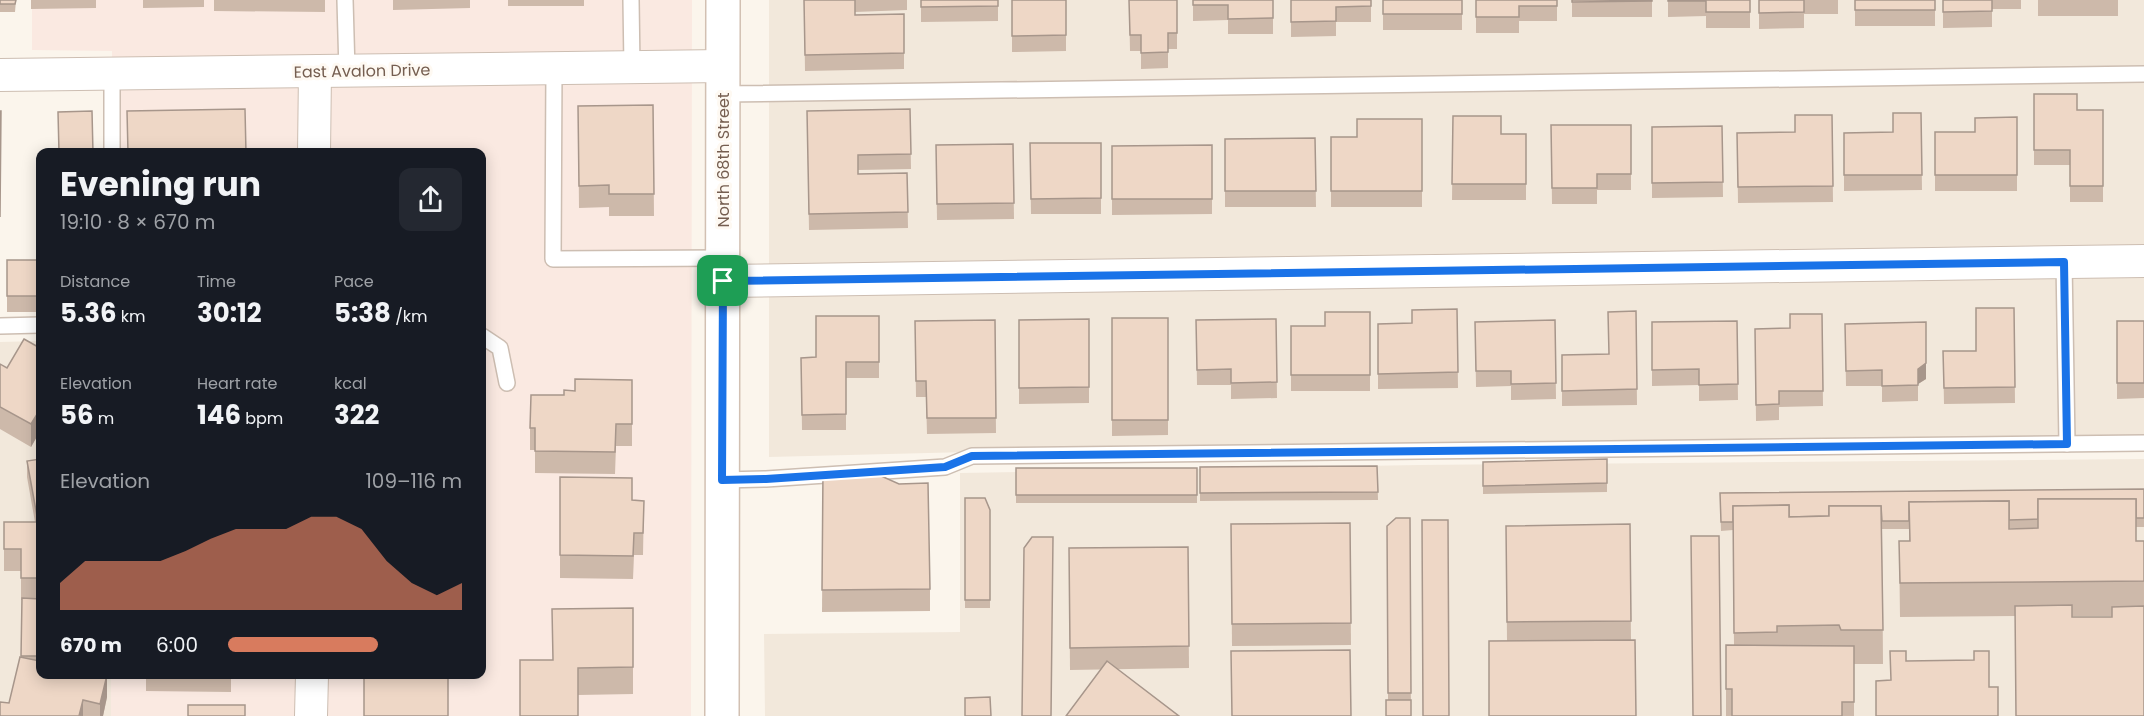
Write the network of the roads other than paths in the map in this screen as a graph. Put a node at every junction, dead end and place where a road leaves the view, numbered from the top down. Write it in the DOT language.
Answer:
graph roads {
  1 [pos="345,0"];
  2 [pos="631,0"];
  3 [pos="723,0"];
  4 [pos="632,67"];
  5 [pos="554,68"];
  6 [pos="347,71"];
  7 [pos="315,72"];
  8 [pos="112,74"];
  9 [pos="2144,74"];
  10 [pos="0,75"];
  11 [pos="723,80"];
  12 [pos="112,148"];
  13 [pos="314,148"];
  14 [pos="2144,261"];
  15 [pos="2064,262"];
  16 [pos="723,270"];
  17 [pos="36,325"];
  18 [pos="0,326"];
  19 [pos="486,339"];
  20 [pos="507,383"];
  21 [pos="2144,443"];
  22 [pos="2067,444"];
  23 [pos="722,480"];
  24 [pos="312,679"];
  25 [pos="311,716"];
  26 [pos="722,716"];
  1 -- 6 [label="lane"];
  2 -- 4 [label="lane"];
  3 -- 11 [label="main road, North 68th Street"];
  4 -- 5 [label="street, East Avalon Drive"];
  4 -- 11 [label="street, East Avalon Drive"];
  5 -- 6 [label="street, East Avalon Drive"];
  5 -- 16 [label="lane"];
  6 -- 7 [label="street, East Avalon Drive"];
  7 -- 8 [label="street, East Avalon Drive"];
  7 -- 13 [label="street"];
  8 -- 10 [label="street, East Avalon Drive"];
  8 -- 12 [label="lane"];
  9 -- 11 [label="lane"];
  11 -- 16 [label="main road, North 68th Street"];
  14 -- 15 [label="street"];
  15 -- 16 [label="street"];
  15 -- 22 [label="lane"];
  16 -- 23 [label="main road, North 68th Street"];
  17 -- 18 [label="lane"];
  19 -- 20 [label="lane"];
  21 -- 22 [label="lane"];
  22 -- 23 [label="lane"];
  23 -- 26 [label="main road, North 68th Street"];
  24 -- 25 [label="street"];
}
